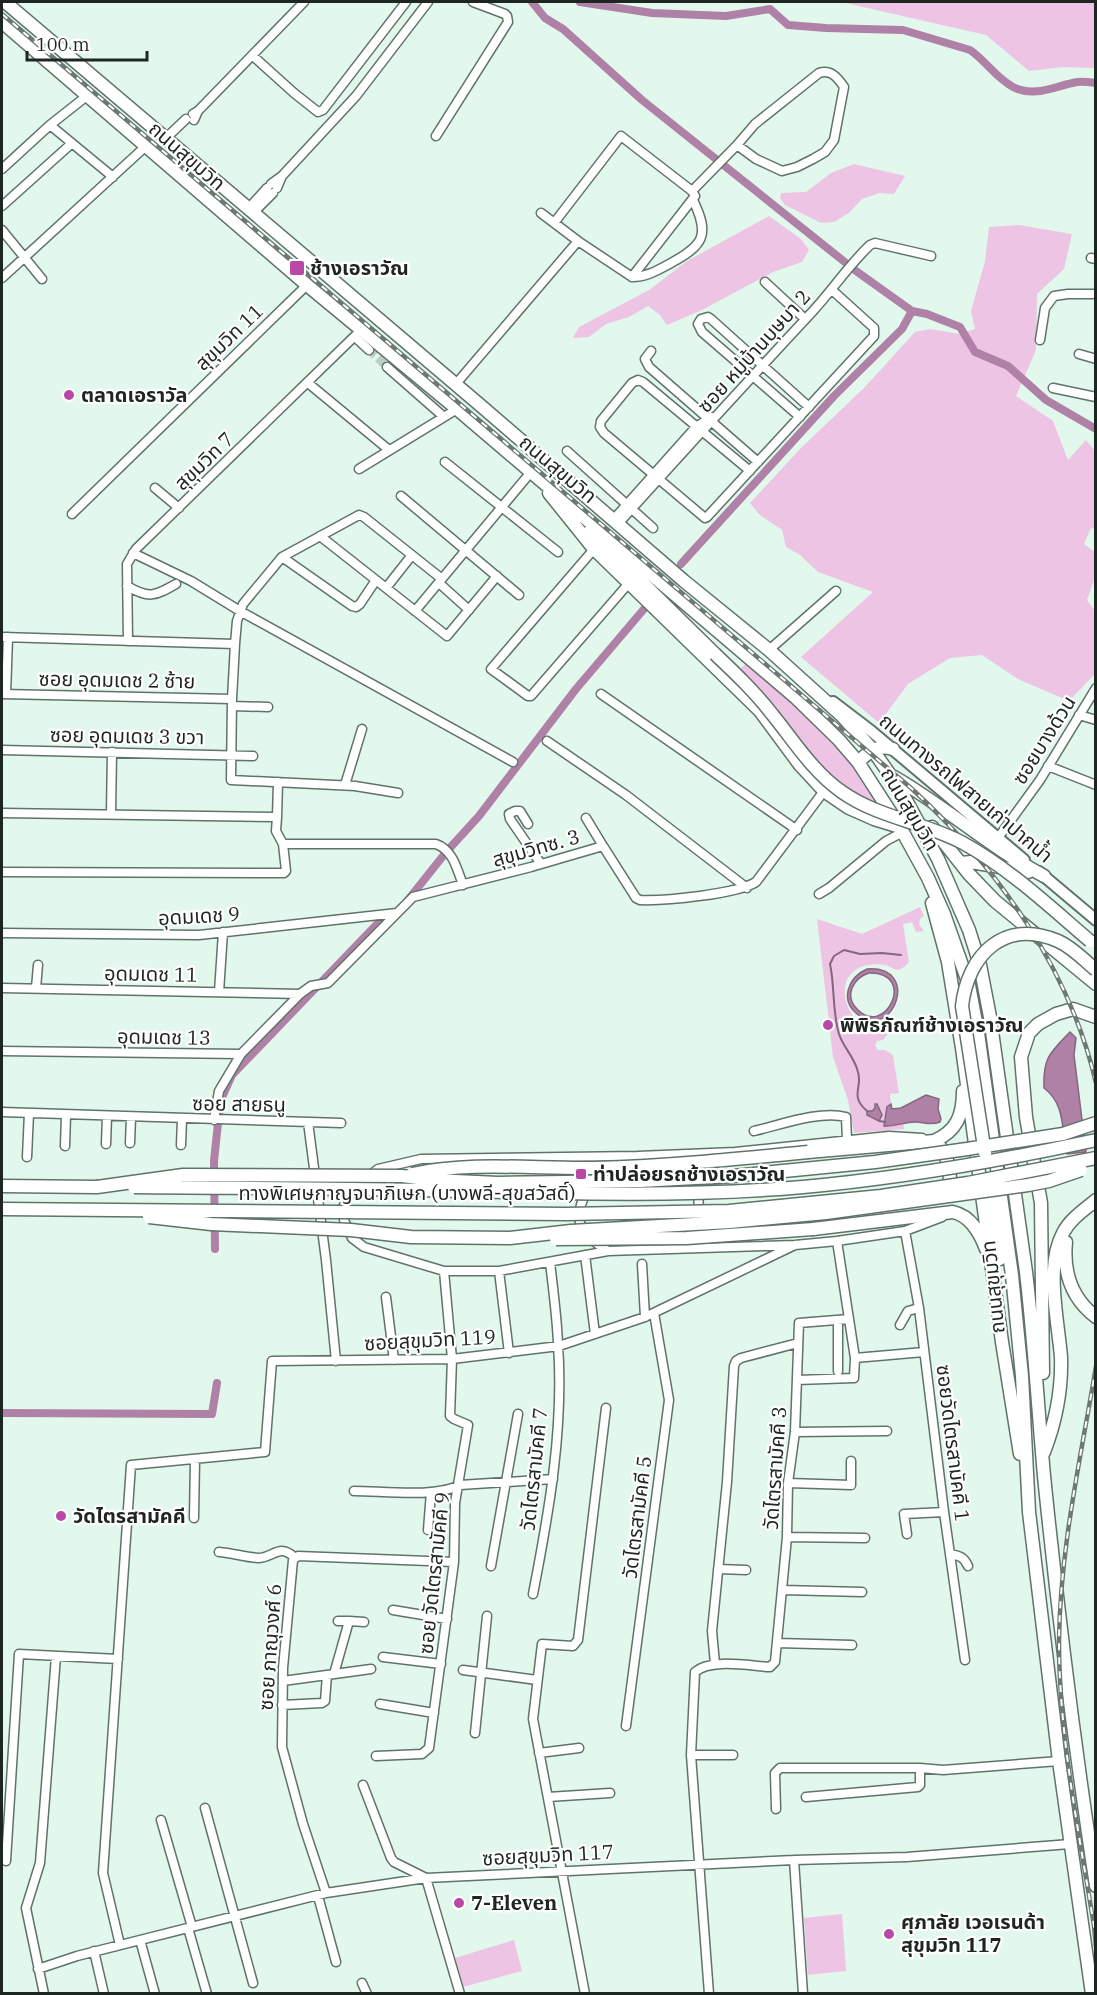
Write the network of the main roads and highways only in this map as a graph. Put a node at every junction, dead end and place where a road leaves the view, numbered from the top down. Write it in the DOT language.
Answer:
graph roads {
  1 [pos="5,2"];
  2 [pos="2,22"];
  3 [pos="518,438"];
  4 [pos="507,452"];
  5 [pos="535,475"];
  6 [pos="811,687"];
  7 [pos="872,749"];
  8 [pos="893,749"];
  9 [pos="858,762"];
  10 [pos="893,777"];
  11 [pos="900,789"];
  12 [pos="902,830"];
  13 [pos="912,848"];
  14 [pos="961,863"];
  15 [pos="1044,876"];
  16 [pos="1095,920"];
  17 [pos="1093,944"];
  18 [pos="1095,970"];
  19 [pos="1095,984"];
  20 [pos="1095,1017"];
  21 [pos="962,1048"];
  22 [pos="1095,1124"];
  23 [pos="1095,1140"];
  24 [pos="934,1141"];
  25 [pos="1095,1160"];
  26 [pos="402,1176"];
  27 [pos="2,1186"];
  28 [pos="97,1187"];
  29 [pos="1091,1204"];
  30 [pos="2,1209"];
  31 [pos="98,1211"];
  32 [pos="1074,1218"];
  33 [pos="699,1220"];
  34 [pos="510,1238"];
  35 [pos="992,1264"];
  36 [pos="1095,1317"];
  37 [pos="1011,1397"];
  38 [pos="1041,1434"];
  39 [pos="1043,1455"];
  40 [pos="1029,1512"];
  41 [pos="1065,1663"];
  42 [pos="1047,1664"];
  43 [pos="1095,1886"];
  44 [pos="1092,1994"];
  1 -- 3 [label="highway, ถนนสุขุมวิท"];
  2 -- 4 [label="highway, ถนนสุขุมวิท"];
  3 -- 4 [label="highway"];
  3 -- 6 [label="highway, ถนนสุขุมวิท"];
  4 -- 5 [label="highway, ถนนสุขุมวิท"];
  5 -- 9 [label="highway, ถนนสุขุมวิท"];
  5 -- 12 [label="highway"];
  5 -- 17 [label="highway, bridge"];
  6 -- 7 [label="highway, ถนนสุขุมวิท"];
  6 -- 8 [label="main road, ถนนทางรถไฟสายเก่าปากน้ำ"];
  7 -- 8 [label="highway"];
  7 -- 9 [label="highway"];
  7 -- 10 [label="highway, ถนนสุขุมวิท"];
  8 -- 15 [label="main road, ถนนทางรถไฟสายเก่าปากน้ำ"];
  9 -- 12 [label="highway, ถนนสุขุมวิท"];
  10 -- 11 [label="highway, ถนนสุขุมวิท"];
  10 -- 15 [label="highway"];
  11 -- 14 [label="highway"];
  11 -- 38 [label="highway, ถนนสุขุมวิท"];
  12 -- 13 [label="highway, ถนนสุขุมวิท"];
  13 -- 21 [label="highway"];
  13 -- 40 [label="highway, ถนนสุขุมวิท"];
  14 -- 15 [label="highway"];
  14 -- 19 [label="highway"];
  15 -- 16 [label="main road, ถนนทางรถไฟสายเก่าปากน้ำ"];
  18 -- 37 [label="highway, bridge"];
  20 -- 38 [label="highway"];
  21 -- 24 [label="highway"];
  21 -- 35 [label="highway"];
  22 -- 26 [label="highway, bridge"];
  23 -- 28 [label="highway, ทางพิเศษกาญจนาภิเษก (บางพลี-สุขสวัสดิ์), bridge"];
  24 -- 26 [label="highway, bridge"];
  24 -- 33 [label="highway"];
  25 -- 31 [label="highway, ทางพิเศษกาญจนาภิเษก (บางพลี-สุขสวัสดิ์), bridge"];
  25 -- 34 [label="highway, bridge"];
  26 -- 28 [label="highway, bridge"];
  27 -- 28 [label="highway, ทางพิเศษกาญจนาภิเษก (บางพลี-สุขสวัสดิ์)"];
  29 -- 32 [label="highway"];
  30 -- 31 [label="highway, ทางพิเศษกาญจนาภิเษก (บางพลี-สุขสวัสดิ์), bridge"];
  31 -- 34 [label="highway, bridge"];
  32 -- 36 [label="highway"];
  32 -- 39 [label="highway"];
  34 -- 35 [label="highway, bridge"];
  35 -- 37 [label="highway"];
  37 -- 40 [label="highway"];
  38 -- 39 [label="highway, ถนนสุขุมวิท"];
  39 -- 41 [label="highway, ถนนสุขุมวิท"];
  40 -- 42 [label="highway, ถนนสุขุมวิท"];
  41 -- 42 [label="highway"];
  41 -- 43 [label="highway, ถนนสุขุมวิท"];
  42 -- 44 [label="highway, ถนนสุขุมวิท"];
}
